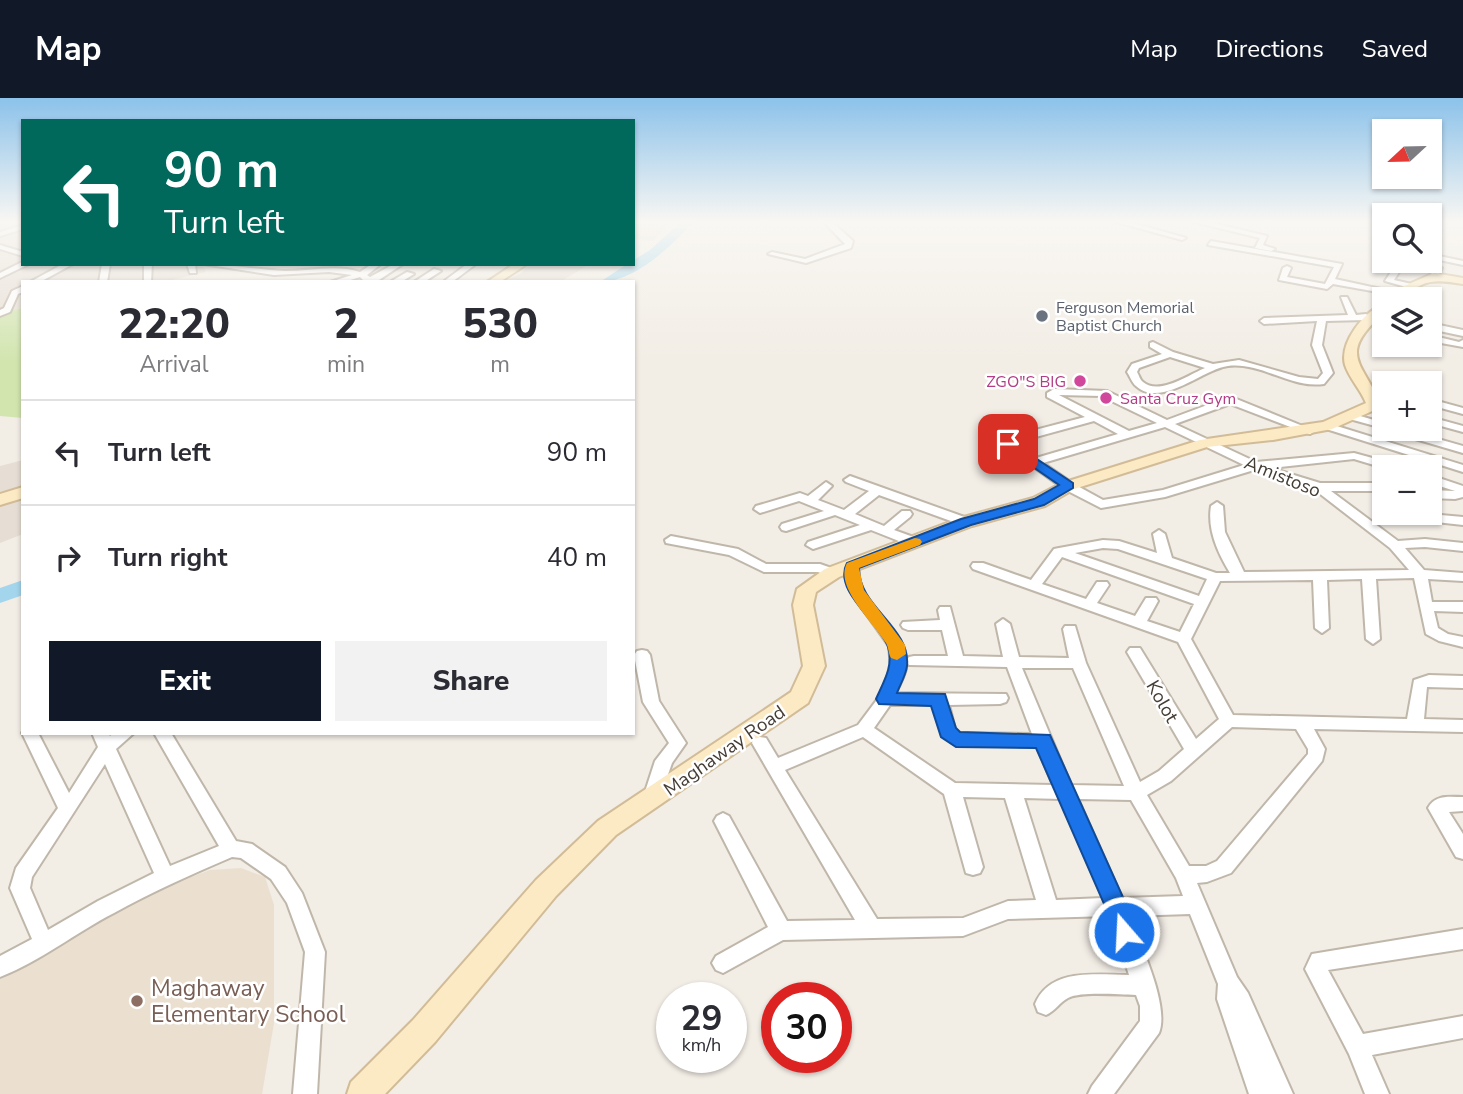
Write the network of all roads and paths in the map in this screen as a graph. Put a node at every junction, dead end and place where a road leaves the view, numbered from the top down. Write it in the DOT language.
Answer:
graph roads {
  1 [pos="271,268"];
  2 [pos="295,268"];
  3 [pos="313,268"];
  4 [pos="343,268"];
  5 [pos="350,268"];
  6 [pos="390,268"];
  7 [pos="466,268"];
  8 [pos="515,268"];
  9 [pos="1287,268"];
  10 [pos="1338,268"];
  11 [pos="437,271"];
  12 [pos="64,272"];
  13 [pos="293,272"];
  14 [pos="1395,273"];
  15 [pos="1436,273"];
  16 [pos="410,274"];
  17 [pos="1434,276"];
  18 [pos="368,279"];
  19 [pos="38,280"];
  20 [pos="310,280"];
  21 [pos="398,280"];
  22 [pos="421,280"];
  23 [pos="450,280"];
  24 [pos="495,280"];
  25 [pos="1332,281"];
  26 [pos="1463,281"];
  27 [pos="1412,286"];
  28 [pos="21,289"];
  29 [pos="1372,291"];
  30 [pos="1344,299"];
  31 [pos="0,313"];
  32 [pos="1371,314"];
  33 [pos="1322,318"];
  34 [pos="1264,321"];
  35 [pos="1442,329"];
  36 [pos="1463,333"];
  37 [pos="1442,341"];
  38 [pos="1463,343"];
  39 [pos="1153,345"];
  40 [pos="1170,354"];
  41 [pos="1213,367"];
  42 [pos="1372,396"];
  43 [pos="1442,405"];
  44 [pos="1372,408"];
  45 [pos="1462,410"];
  46 [pos="1350,416"];
  47 [pos="1094,418"];
  48 [pos="1372,422"];
  49 [pos="1442,423"];
  50 [pos="1165,424"];
  51 [pos="1327,426"];
  52 [pos="1463,429"];
  53 [pos="1310,431"];
  54 [pos="1126,434"];
  55 [pos="1433,441"];
  56 [pos="1205,443"];
  57 [pos="1463,450"];
  58 [pos="1372,461"];
  59 [pos="1036,462"];
  60 [pos="1254,466"];
  61 [pos="1463,469"];
  62 [pos="850,480"];
  63 [pos="1442,483"];
  64 [pos="826,486"];
  65 [pos="1068,486"];
  66 [pos="1319,487"];
  67 [pos="1372,487"];
  68 [pos="877,490"];
  69 [pos="1463,491"];
  70 [pos="21,493"];
  71 [pos="1442,494"];
  72 [pos="0,500"];
  73 [pos="809,500"];
  74 [pos="1217,506"];
  75 [pos="760,509"];
  76 [pos="841,513"];
  77 [pos="906,514"];
  78 [pos="1372,514"];
  79 [pos="1357,515"];
  80 [pos="1442,519"];
  81 [pos="1463,521"];
  82 [pos="966,522"];
  83 [pos="872,526"];
  84 [pos="786,527"];
  85 [pos="885,531"];
  86 [pos="1159,534"];
  87 [pos="671,540"];
  88 [pos="914,542"];
  89 [pos="813,545"];
  90 [pos="1395,545"];
  91 [pos="1463,547"];
  92 [pos="1059,552"];
  93 [pos="1167,561"];
  94 [pos="978,566"];
  95 [pos="842,570"];
  96 [pos="1420,574"];
  97 [pos="1240,576"];
  98 [pos="1369,576"];
  99 [pos="1215,577"];
  100 [pos="1320,577"];
  101 [pos="1463,577"];
  102 [pos="1034,585"];
  103 [pos="1102,585"];
  104 [pos="1151,601"];
  105 [pos="1203,602"];
  106 [pos="1089,605"];
  107 [pos="1426,606"];
  108 [pos="1463,607"];
  109 [pos="1138,623"];
  110 [pos="1003,624"];
  111 [pos="908,625"];
  112 [pos="1322,628"];
  113 [pos="1070,629"];
  114 [pos="1184,639"];
  115 [pos="1373,639"];
  116 [pos="1463,642"];
  117 [pos="1135,652"];
  118 [pos="642,655"];
  119 [pos="914,661"];
  120 [pos="1013,661"];
  121 [pos="957,662"];
  122 [pos="1078,663"];
  123 [pos="1463,682"];
  124 [pos="1000,698"];
  125 [pos="886,699"];
  126 [pos="939,699"];
  127 [pos="1228,721"];
  128 [pos="1301,722"];
  129 [pos="1415,723"];
  130 [pos="1463,726"];
  131 [pos="864,729"];
  132 [pos="31,735"];
  133 [pos="163,735"];
  134 [pos="103,739"];
  135 [pos="1043,741"];
  136 [pos="760,743"];
  137 [pos="1193,749"];
  138 [pos="775,767"];
  139 [pos="952,790"];
  140 [pos="1012,790"];
  141 [pos="1066,790"];
  142 [pos="1136,793"];
  143 [pos="652,799"];
  144 [pos="1463,803"];
  145 [pos="68,809"];
  146 [pos="723,821"];
  147 [pos="231,849"];
  148 [pos="1463,851"];
  149 [pos="973,867"];
  150 [pos="1184,875"];
  151 [pos="165,877"];
  152 [pos="1196,905"];
  153 [pos="1116,906"];
  154 [pos="1048,907"];
  155 [pos="872,929"];
  156 [pos="781,931"];
  157 [pos="1463,939"];
  158 [pos="43,942"];
  159 [pos="723,963"];
  160 [pos="0,967"];
  161 [pos="1141,985"];
  162 [pos="1229,985"];
  163 [pos="1046,1004"];
  164 [pos="1463,1027"];
  165 [pos="1357,1046"];
  166 [pos="305,1094"];
  167 [pos="363,1094"];
  168 [pos="1100,1094"];
  169 [pos="1261,1094"];
  170 [pos="1281,1094"];
  171 [pos="1377,1094"];
  1 -- 13 [label="street"];
  2 -- 13 [label="street"];
  3 -- 13 [label="street"];
  4 -- 20 [label="street"];
  5 -- 18 [label="street"];
  6 -- 18 [label="street"];
  7 -- 23 [label="street"];
  8 -- 24 [label="street"];
  9 -- 25 [label="street"];
  10 -- 25 [label="street"];
  11 -- 22 [label="street"];
  12 -- 19 [label="street"];
  14 -- 27 [label="street"];
  15 -- 17 [label="street"];
  16 -- 21 [label="street"];
  17 -- 26 [label="street"];
  17 -- 27 [label="street"];
  25 -- 29 [label="street"];
  28 -- 31 [label="street"];
  30 -- 32 [label="street"];
  32 -- 33 [label="street"];
  32 -- 42 [label="street, Maghaway Road"];
  33 -- 34 [label="street"];
  33 -- 41 [label="street"];
  35 -- 36 [label="street"];
  37 -- 38 [label="street"];
  39 -- 40 [label="street"];
  40 -- 41 [label="street"];
  40 -- 41 [label="street"];
  43 -- 45 [label="street"];
  44 -- 46 [label="street, Maghaway Road"];
  46 -- 48 [label="street"];
  46 -- 51 [label="street, Maghaway Road"];
  47 -- 50 [label="street, Amistoso"];
  47 -- 54 [label="street"];
  47 -- 59 [label="street"];
  49 -- 52 [label="street"];
  50 -- 53 [label="street"];
  50 -- 54 [label="street"];
  50 -- 56 [label="street, Amistoso"];
  51 -- 53 [label="street, Maghaway Road"];
  51 -- 61 [label="street"];
  53 -- 56 [label="street, Maghaway Road"];
  54 -- 59 [label="street"];
  55 -- 57 [label="street"];
  56 -- 60 [label="street, Amistoso"];
  56 -- 65 [label="street, Maghaway Road"];
  58 -- 60 [label="street"];
  59 -- 65 [label="street"];
  60 -- 65 [label="street"];
  60 -- 66 [label="street, Amistoso"];
  62 -- 68 [label="street"];
  63 -- 69 [label="street"];
  64 -- 73 [label="street"];
  65 -- 82 [label="street, Maghaway Road"];
  66 -- 67 [label="street"];
  66 -- 79 [label="street, Amistoso"];
  68 -- 76 [label="street"];
  68 -- 82 [label="street"];
  69 -- 71 [label="street"];
  70 -- 72 [label="street"];
  73 -- 75 [label="street"];
  73 -- 76 [label="street"];
  74 -- 97 [label="street"];
  76 -- 83 [label="street"];
  76 -- 84 [label="street"];
  77 -- 85 [label="street"];
  78 -- 79 [label="street"];
  79 -- 90 [label="street, Amistoso"];
  80 -- 81 [label="street"];
  82 -- 88 [label="street, Maghaway Road"];
  83 -- 85 [label="street"];
  83 -- 89 [label="street"];
  85 -- 88 [label="street"];
  86 -- 93 [label="street"];
  87 -- 95 [label="street"];
  88 -- 95 [label="street, Maghaway Road"];
  90 -- 91 [label="street"];
  90 -- 96 [label="street, Amistoso"];
  92 -- 93 [label="street"];
  92 -- 102 [label="street"];
  92 -- 105 [label="street"];
  93 -- 99 [label="street"];
  94 -- 102 [label="street"];
  95 -- 125 [label="street"];
  95 -- 143 [label="street, Maghaway Road"];
  96 -- 98 [label="street"];
  96 -- 101 [label="street"];
  96 -- 107 [label="street"];
  97 -- 99 [label="street"];
  97 -- 100 [label="street"];
  98 -- 100 [label="street"];
  98 -- 115 [label="street"];
  99 -- 105 [label="street"];
  100 -- 112 [label="street"];
  102 -- 106 [label="street"];
  103 -- 106 [label="street"];
  104 -- 109 [label="street"];
  105 -- 114 [label="street"];
  106 -- 109 [label="street"];
  107 -- 108 [label="street"];
  107 -- 116 [label="street"];
  109 -- 114 [label="street"];
  110 -- 120 [label="street"];
  111 -- 121 [label="street"];
  113 -- 122 [label="street"];
  114 -- 127 [label="street"];
  117 -- 137 [label="street, Kolot"];
  118 -- 143 [label="street"];
  119 -- 121 [label="street"];
  120 -- 121 [label="street"];
  120 -- 122 [label="street"];
  120 -- 135 [label="street"];
  122 -- 142 [label="street"];
  123 -- 129 [label="street"];
  124 -- 126 [label="street"];
  125 -- 126 [label="street"];
  125 -- 131 [label="street"];
  126 -- 135 [label="street"];
  127 -- 128 [label="street"];
  127 -- 137 [label="street"];
  128 -- 129 [label="street"];
  128 -- 150 [label="street"];
  129 -- 130 [label="street"];
  131 -- 138 [label="street"];
  131 -- 139 [label="street"];
  132 -- 145 [label="street"];
  133 -- 147 [label="street"];
  134 -- 145 [label="street"];
  134 -- 151 [label="street"];
  135 -- 141 [label="street"];
  136 -- 138 [label="street"];
  137 -- 142 [label="street"];
  138 -- 155 [label="street"];
  139 -- 140 [label="street"];
  139 -- 149 [label="street"];
  140 -- 141 [label="street"];
  140 -- 154 [label="street"];
  141 -- 142 [label="street"];
  141 -- 153 [label="street"];
  142 -- 150 [label="street"];
  143 -- 167 [label="street, Maghaway Road"];
  144 -- 148 [label="street"];
  145 -- 158 [label="street"];
  146 -- 156 [label="street"];
  147 -- 151 [label="street"];
  147 -- 166 [label="street"];
  150 -- 152 [label="street"];
  151 -- 158 [label="street"];
  152 -- 153 [label="street"];
  152 -- 162 [label="street"];
  153 -- 154 [label="street"];
  153 -- 161 [label="street"];
  154 -- 155 [label="street"];
  155 -- 156 [label="street"];
  156 -- 159 [label="street"];
  157 -- 165 [label="street"];
  158 -- 160 [label="street"];
  161 -- 163 [label="street"];
  161 -- 168 [label="street"];
  162 -- 169 [label="street"];
  162 -- 170 [label="street"];
  164 -- 165 [label="street"];
  165 -- 171 [label="street"];
}
